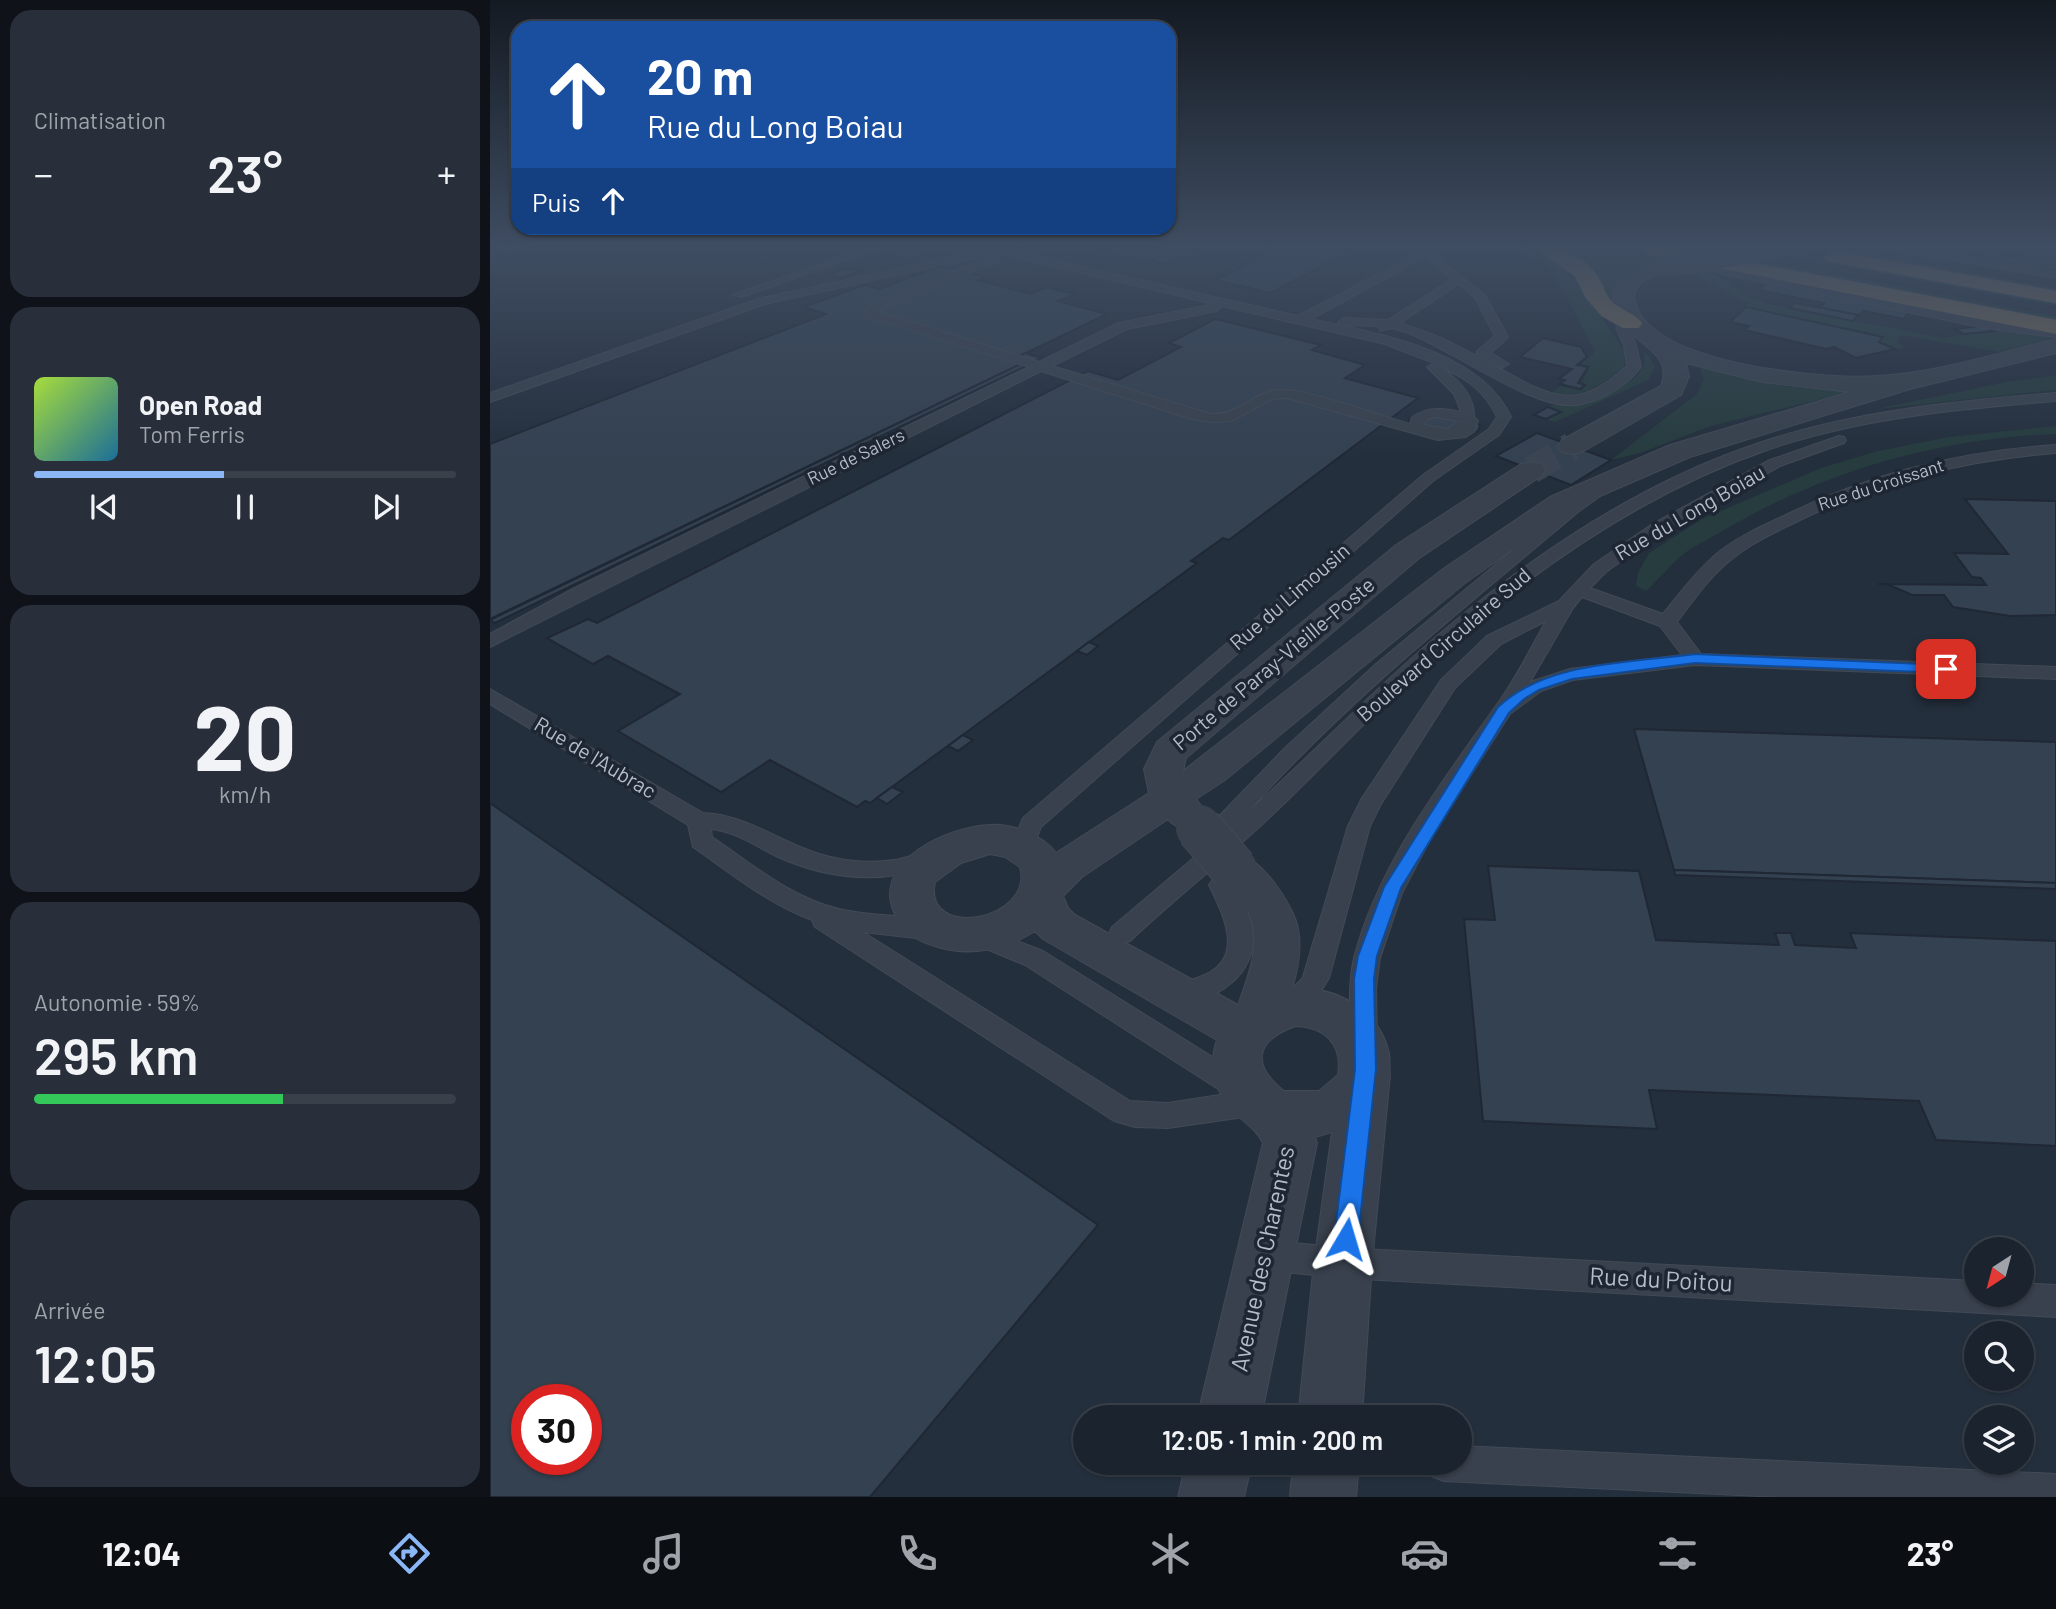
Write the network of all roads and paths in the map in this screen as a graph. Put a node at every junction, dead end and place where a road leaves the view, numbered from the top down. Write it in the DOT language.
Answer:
graph roads {
  1 [pos="714,319"];
  2 [pos="889,319"];
  3 [pos="1156,319"];
  4 [pos="1302,319"];
  5 [pos="1398,319"];
  6 [pos="1492,319"];
  7 [pos="1619,319"];
  8 [pos="1630,319"];
  9 [pos="1925,319"];
  10 [pos="2014,319"];
  11 [pos="1631,323"];
  12 [pos="1390,324"];
  13 [pos="1331,326"];
  14 [pos="648,327"];
  15 [pos="2056,327"];
  16 [pos="635,332"];
  17 [pos="2056,333"];
  18 [pos="1370,336"];
  19 [pos="1658,343"];
  20 [pos="2056,346"];
  21 [pos="1413,350"];
  22 [pos="2056,367"];
  23 [pos="1525,375"];
  24 [pos="1938,375"];
  25 [pos="1900,385"];
  26 [pos="2056,397"];
  27 [pos="490,398"];
  28 [pos="2056,410"];
  29 [pos="1466,419"];
  30 [pos="1466,419"];
  31 [pos="1466,419"];
  32 [pos="1466,419"];
  33 [pos="1815,432"];
  34 [pos="1572,446"];
  35 [pos="2056,449"];
  36 [pos="1531,470"];
  37 [pos="1622,474"];
  38 [pos="1657,528"];
  39 [pos="1572,597"];
  40 [pos="1667,622"];
  41 [pos="490,641"];
  42 [pos="1695,659"];
  43 [pos="2056,673"];
  44 [pos="490,695"];
  45 [pos="1503,710"];
  46 [pos="1188,817"];
  47 [pos="699,821"];
  48 [pos="935,857"];
  49 [pos="1228,877"];
  50 [pos="1037,878"];
  51 [pos="1165,892"];
  52 [pos="805,907"];
  53 [pos="958,934"];
  54 [pos="1121,934"];
  55 [pos="1161,986"];
  56 [pos="1261,1019"];
  57 [pos="1365,1060"];
  58 [pos="1259,1102"];
  59 [pos="1266,1255"];
  60 [pos="1343,1264"];
  61 [pos="2056,1301"];
  62 [pos="1232,1405"];
  63 [pos="1331,1405"];
  64 [pos="1472,1464"];
  65 [pos="1216,1475"];
  66 [pos="1319,1475"];
  67 [pos="1324,1475"];
  68 [pos="2056,1492"];
  69 [pos="1211,1497"];
  70 [pos="1307,1497"];
  71 [pos="1323,1497"];
  1 -- 27 [label="lane"];
  2 -- 29 [label="lane"];
  3 -- 41 [label="lane, Rue de Salers"];
  4 -- 13 [label="lane"];
  5 -- 12 [label="lane"];
  6 -- 23 [label="lane"];
  7 -- 11 [label="highway"];
  8 -- 11 [label="street, bridge"];
  9 -- 17 [label="lane"];
  10 -- 15 [label="highway"];
  11 -- 12 [label="lane"];
  11 -- 19 [label="street"];
  12 -- 13 [label="lane"];
  12 -- 18 [label="lane"];
  13 -- 18 [label="lane"];
  14 -- 16 [label="lane"];
  18 -- 21 [label="lane"];
  19 -- 25 [label="street"];
  19 -- 34 [label="street"];
  20 -- 24 [label="street"];
  21 -- 32 [label="lane"];
  21 -- 50 [label="lane, Rue du Limousin"];
  22 -- 24 [label="street"];
  24 -- 25 [label="street"];
  25 -- 37 [label="street"];
  26 -- 33 [label="lane"];
  28 -- 38 [label="lane, Rue du Long Boiau"];
  30 -- 31 [label="lane"];
  33 -- 38 [label="lane"];
  33 -- 51 [label="lane, Boulevard Circulaire Sud"];
  35 -- 40 [label="lane, Rue du Croissant"];
  36 -- 46 [label="street, Porte de Paray-Vieille-Poste"];
  37 -- 46 [label="street"];
  37 -- 51 [label="lane"];
  38 -- 39 [label="lane, Rue du Long Boiau"];
  39 -- 40 [label="lane"];
  39 -- 45 [label="lane"];
  39 -- 56 [label="lane, Rue du Long Boiau"];
  40 -- 42 [label="lane"];
  42 -- 43 [label="lane"];
  42 -- 45 [label="lane"];
  44 -- 47 [label="lane, Rue de l'Aubrac"];
  45 -- 57 [label="lane"];
  46 -- 49 [label="street, Porte de Paray-Vieille-Poste, bridge"];
  46 -- 50 [label="street"];
  47 -- 48 [label="lane, Rue de l'Aubrac"];
  47 -- 52 [label="lane"];
  48 -- 50 [label="street"];
  48 -- 53 [label="street"];
  49 -- 55 [label="lane"];
  49 -- 56 [label="street, Porte de Paray-Vieille-Poste"];
  50 -- 53 [label="street"];
  50 -- 55 [label="street"];
  51 -- 54 [label="lane, Boulevard Circulaire Sud"];
  52 -- 53 [label="lane"];
  52 -- 58 [label="lane"];
  53 -- 58 [label="lane"];
  55 -- 56 [label="street"];
  56 -- 57 [label="street"];
  56 -- 58 [label="street"];
  57 -- 58 [label="street"];
  57 -- 60 [label="street"];
  58 -- 59 [label="street, Avenue des Charentes"];
  59 -- 60 [label="lane, Rue du Poitou"];
  59 -- 62 [label="street, Avenue des Charentes"];
  60 -- 61 [label="lane, Rue du Poitou"];
  60 -- 63 [label="street"];
  64 -- 68 [label="lane"];
  65 -- 69 [label="street"];
  66 -- 70 [label="lane"];
  67 -- 71 [label="street"];
}
